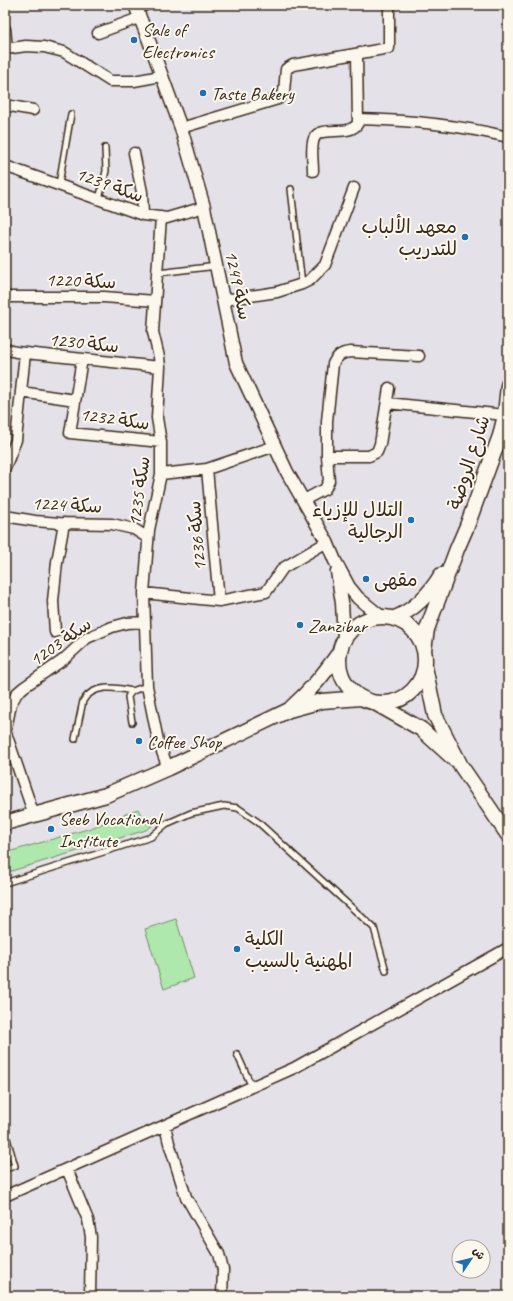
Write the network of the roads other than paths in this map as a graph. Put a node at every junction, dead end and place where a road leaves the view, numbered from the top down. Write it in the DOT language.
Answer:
graph roads {
  1 [pos="389,5"];
  2 [pos="139,9"];
  3 [pos="5,29"];
  4 [pos="98,33"];
  5 [pos="6,49"];
  6 [pos="357,54"];
  7 [pos="161,76"];
  8 [pos="5,105"];
  9 [pos="33,110"];
  10 [pos="71,114"];
  11 [pos="359,119"];
  12 [pos="181,128"];
  13 [pos="508,137"];
  14 [pos="105,148"];
  15 [pos="134,153"];
  16 [pos="5,166"];
  17 [pos="313,171"];
  18 [pos="59,184"];
  19 [pos="292,188"];
  20 [pos="354,188"];
  21 [pos="99,199"];
  22 [pos="204,207"];
  23 [pos="143,215"];
  24 [pos="161,217"];
  25 [pos="217,266"];
  26 [pos="158,273"];
  27 [pos="302,284"];
  28 [pos="5,297"];
  29 [pos="224,300"];
  30 [pos="156,301"];
  31 [pos="5,349"];
  32 [pos="25,353"];
  33 [pos="419,356"];
  34 [pos="82,359"];
  35 [pos="160,367"];
  36 [pos="508,385"];
  37 [pos="389,388"];
  38 [pos="21,392"];
  39 [pos="75,400"];
  40 [pos="387,403"];
  41 [pos="505,415"];
  42 [pos="161,442"];
  43 [pos="275,446"];
  44 [pos="327,456"];
  45 [pos="5,468"];
  46 [pos="207,469"];
  47 [pos="161,474"];
  48 [pos="304,500"];
  49 [pos="5,516"];
  50 [pos="64,523"];
  51 [pos="148,538"];
  52 [pos="327,542"];
  53 [pos="457,549"];
  54 [pos="335,562"];
  55 [pos="144,593"];
  56 [pos="219,601"];
  57 [pos="380,616"];
  58 [pos="395,618"];
  59 [pos="145,622"];
  60 [pos="55,632"];
  61 [pos="344,639"];
  62 [pos="424,650"];
  63 [pos="339,653"];
  64 [pos="425,665"];
  65 [pos="147,686"];
  66 [pos="132,691"];
  67 [pos="368,700"];
  68 [pos="289,710"];
  69 [pos="132,722"];
  70 [pos="6,734"];
  71 [pos="75,739"];
  72 [pos="462,766"];
  73 [pos="168,768"];
  74 [pos="34,815"];
  75 [pos="5,823"];
  76 [pos="508,834"];
  77 [pos="5,883"];
  78 [pos="508,948"];
  79 [pos="386,971"];
  80 [pos="237,1054"];
  81 [pos="252,1087"];
  82 [pos="165,1126"];
  83 [pos="5,1132"];
  84 [pos="5,1169"];
  85 [pos="67,1169"];
  86 [pos="5,1196"];
  87 [pos="90,1296"];
  88 [pos="222,1296"];
  1 -- 6 [label="street"];
  2 -- 4 [label="street"];
  2 -- 7 [label="street, سكة 1249"];
  3 -- 5 [label="street"];
  5 -- 7 [label="street"];
  6 -- 11 [label="street"];
  6 -- 12 [label="street"];
  7 -- 12 [label="street, سكة 1249"];
  8 -- 9 [label="street"];
  10 -- 18 [label="lane"];
  11 -- 13 [label="street"];
  11 -- 17 [label="street"];
  12 -- 22 [label="street, سكة 1249"];
  14 -- 21 [label="lane"];
  15 -- 23 [label="street"];
  16 -- 18 [label="street, سكة 1239"];
  18 -- 21 [label="street, سكة 1239"];
  19 -- 27 [label="lane"];
  20 -- 27 [label="street"];
  21 -- 23 [label="street, سكة 1239"];
  22 -- 24 [label="street, سكة 1239"];
  22 -- 25 [label="street, سكة 1249"];
  23 -- 24 [label="street, سكة 1239"];
  24 -- 26 [label="street, سكة 1235"];
  25 -- 26 [label="lane"];
  25 -- 29 [label="street, سكة 1249"];
  26 -- 30 [label="street, سكة 1235"];
  27 -- 29 [label="street"];
  28 -- 30 [label="street, سكة 1220"];
  29 -- 43 [label="street, سكة 1249"];
  30 -- 35 [label="street, سكة 1235"];
  31 -- 32 [label="street, سكة 1230"];
  32 -- 34 [label="street, سكة 1230"];
  32 -- 38 [label="street"];
  33 -- 44 [label="street"];
  34 -- 35 [label="street, سكة 1230"];
  34 -- 39 [label="street, سكة 1232"];
  35 -- 42 [label="street, سكة 1235"];
  36 -- 41 [label="main road, شارع الروضة"];
  37 -- 40 [label="street"];
  38 -- 39 [label="street, سكة 1232"];
  38 -- 45 [label="street"];
  39 -- 42 [label="street, سكة 1232"];
  40 -- 41 [label="street"];
  40 -- 44 [label="street"];
  41 -- 53 [label="main road, شارع الروضة"];
  42 -- 47 [label="street, سكة 1235"];
  43 -- 46 [label="street"];
  43 -- 48 [label="street, سكة 1249"];
  44 -- 48 [label="street"];
  46 -- 47 [label="street"];
  46 -- 56 [label="street, سكة 1236"];
  47 -- 51 [label="street, سكة 1235"];
  48 -- 52 [label="street, سكة 1249"];
  49 -- 50 [label="street, سكة 1224"];
  50 -- 51 [label="street, سكة 1224"];
  50 -- 60 [label="street"];
  51 -- 55 [label="street, سكة 1235"];
  52 -- 54 [label="street, سكة 1249"];
  52 -- 56 [label="street"];
  53 -- 58 [label="main road, شارع الروضة"];
  53 -- 62 [label="main road, شارع الروضة"];
  54 -- 57 [label="street, سكة 1249"];
  54 -- 61 [label="street, سكة 1249"];
  55 -- 56 [label="street"];
  55 -- 59 [label="street, سكة 1235"];
  57 -- 58 [label="main road"];
  57 -- 61 [label="main road"];
  58 -- 62 [label="main road"];
  59 -- 65 [label="street, سكة 1235"];
  59 -- 70 [label="street, سكة 1203"];
  61 -- 63 [label="main road"];
  62 -- 64 [label="main road"];
  63 -- 67 [label="main road"];
  63 -- 68 [label="main road"];
  64 -- 67 [label="main road"];
  64 -- 72 [label="main road"];
  65 -- 66 [label="lane"];
  65 -- 73 [label="street, سكة 1235"];
  66 -- 69 [label="lane"];
  66 -- 71 [label="lane"];
  67 -- 68 [label="main road"];
  67 -- 72 [label="main road"];
  68 -- 73 [label="main road"];
  70 -- 74 [label="street"];
  72 -- 76 [label="main road"];
  73 -- 74 [label="main road"];
  74 -- 75 [label="main road"];
  77 -- 79 [label="lane"];
  78 -- 81 [label="street"];
  80 -- 81 [label="lane"];
  81 -- 82 [label="street"];
  82 -- 85 [label="street"];
  82 -- 88 [label="street"];
  83 -- 84 [label="lane"];
  85 -- 86 [label="street"];
  85 -- 87 [label="street"];
}
